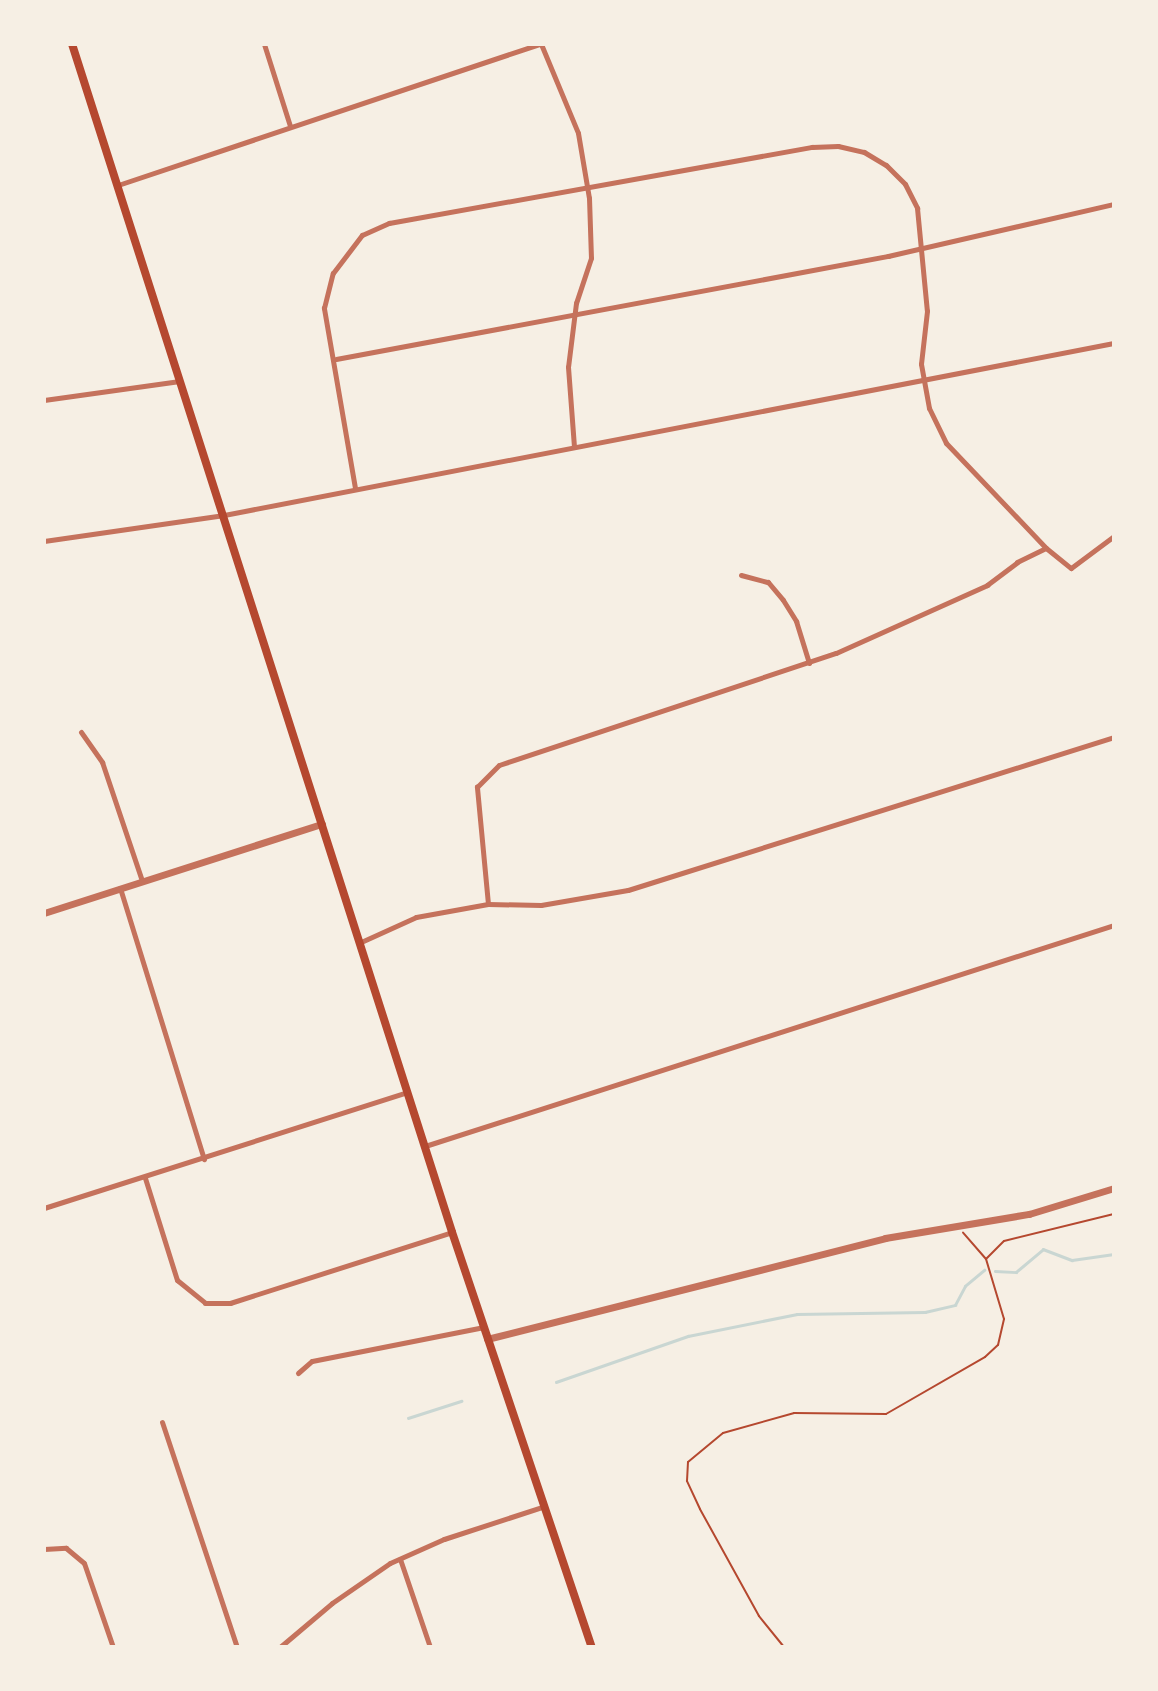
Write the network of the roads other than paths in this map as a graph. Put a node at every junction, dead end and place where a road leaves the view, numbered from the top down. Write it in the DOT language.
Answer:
graph roads {
  1 [pos="72,44"];
  2 [pos="264,44"];
  3 [pos="541,44"];
  4 [pos="289,127"];
  5 [pos="118,185"];
  6 [pos="588,188"];
  7 [pos="1114,204"];
  8 [pos="920,249"];
  9 [pos="573,317"];
  10 [pos="1114,343"];
  11 [pos="336,359"];
  12 [pos="180,381"];
  13 [pos="924,383"];
  14 [pos="44,400"];
  15 [pos="574,446"];
  16 [pos="355,488"];
  17 [pos="224,515"];
  18 [pos="1114,536"];
  19 [pos="44,541"];
  20 [pos="1046,548"];
  21 [pos="741,575"];
  22 [pos="809,663"];
  23 [pos="81,732"];
  24 [pos="1114,737"];
  25 [pos="322,824"];
  26 [pos="142,881"];
  27 [pos="120,888"];
  28 [pos="488,904"];
  29 [pos="44,913"];
  30 [pos="1114,926"];
  31 [pos="361,942"];
  32 [pos="408,1092"];
  33 [pos="425,1146"];
  34 [pos="204,1159"];
  35 [pos="145,1178"];
  36 [pos="1114,1188"];
  37 [pos="44,1208"];
  38 [pos="452,1233"];
  39 [pos="483,1327"];
  40 [pos="487,1339"];
  41 [pos="298,1373"];
  42 [pos="162,1422"];
  43 [pos="545,1506"];
  44 [pos="44,1549"];
  45 [pos="400,1559"];
  46 [pos="113,1647"];
  47 [pos="237,1647"];
  48 [pos="280,1647"];
  49 [pos="430,1647"];
  50 [pos="592,1647"];
  1 -- 5 [label="main road"];
  2 -- 4 [label="street"];
  3 -- 4 [label="street"];
  3 -- 6 [label="street"];
  4 -- 5 [label="street"];
  5 -- 12 [label="main road"];
  6 -- 8 [label="street"];
  6 -- 9 [label="street"];
  6 -- 11 [label="street"];
  7 -- 8 [label="street"];
  8 -- 9 [label="street"];
  8 -- 13 [label="street"];
  9 -- 11 [label="street"];
  9 -- 15 [label="street"];
  10 -- 13 [label="street"];
  11 -- 16 [label="street"];
  12 -- 14 [label="street"];
  12 -- 17 [label="main road"];
  13 -- 15 [label="street"];
  13 -- 20 [label="street"];
  15 -- 16 [label="street"];
  16 -- 17 [label="street"];
  17 -- 19 [label="street"];
  17 -- 25 [label="main road"];
  18 -- 20 [label="street"];
  20 -- 22 [label="street"];
  21 -- 22 [label="street"];
  22 -- 28 [label="street"];
  23 -- 26 [label="street"];
  24 -- 28 [label="street"];
  25 -- 26 [label="street"];
  25 -- 31 [label="main road"];
  26 -- 27 [label="street"];
  27 -- 29 [label="street"];
  27 -- 34 [label="street"];
  28 -- 31 [label="street"];
  30 -- 33 [label="street"];
  31 -- 32 [label="main road"];
  32 -- 33 [label="main road"];
  32 -- 34 [label="street"];
  33 -- 38 [label="main road"];
  34 -- 35 [label="street"];
  35 -- 37 [label="street"];
  35 -- 38 [label="street"];
  36 -- 40 [label="street"];
  38 -- 39 [label="main road"];
  39 -- 40 [label="main road"];
  39 -- 41 [label="street"];
  40 -- 43 [label="main road"];
  42 -- 47 [label="street"];
  43 -- 45 [label="street"];
  43 -- 50 [label="main road"];
  44 -- 46 [label="street"];
  45 -- 48 [label="street"];
  45 -- 49 [label="street"];
}
